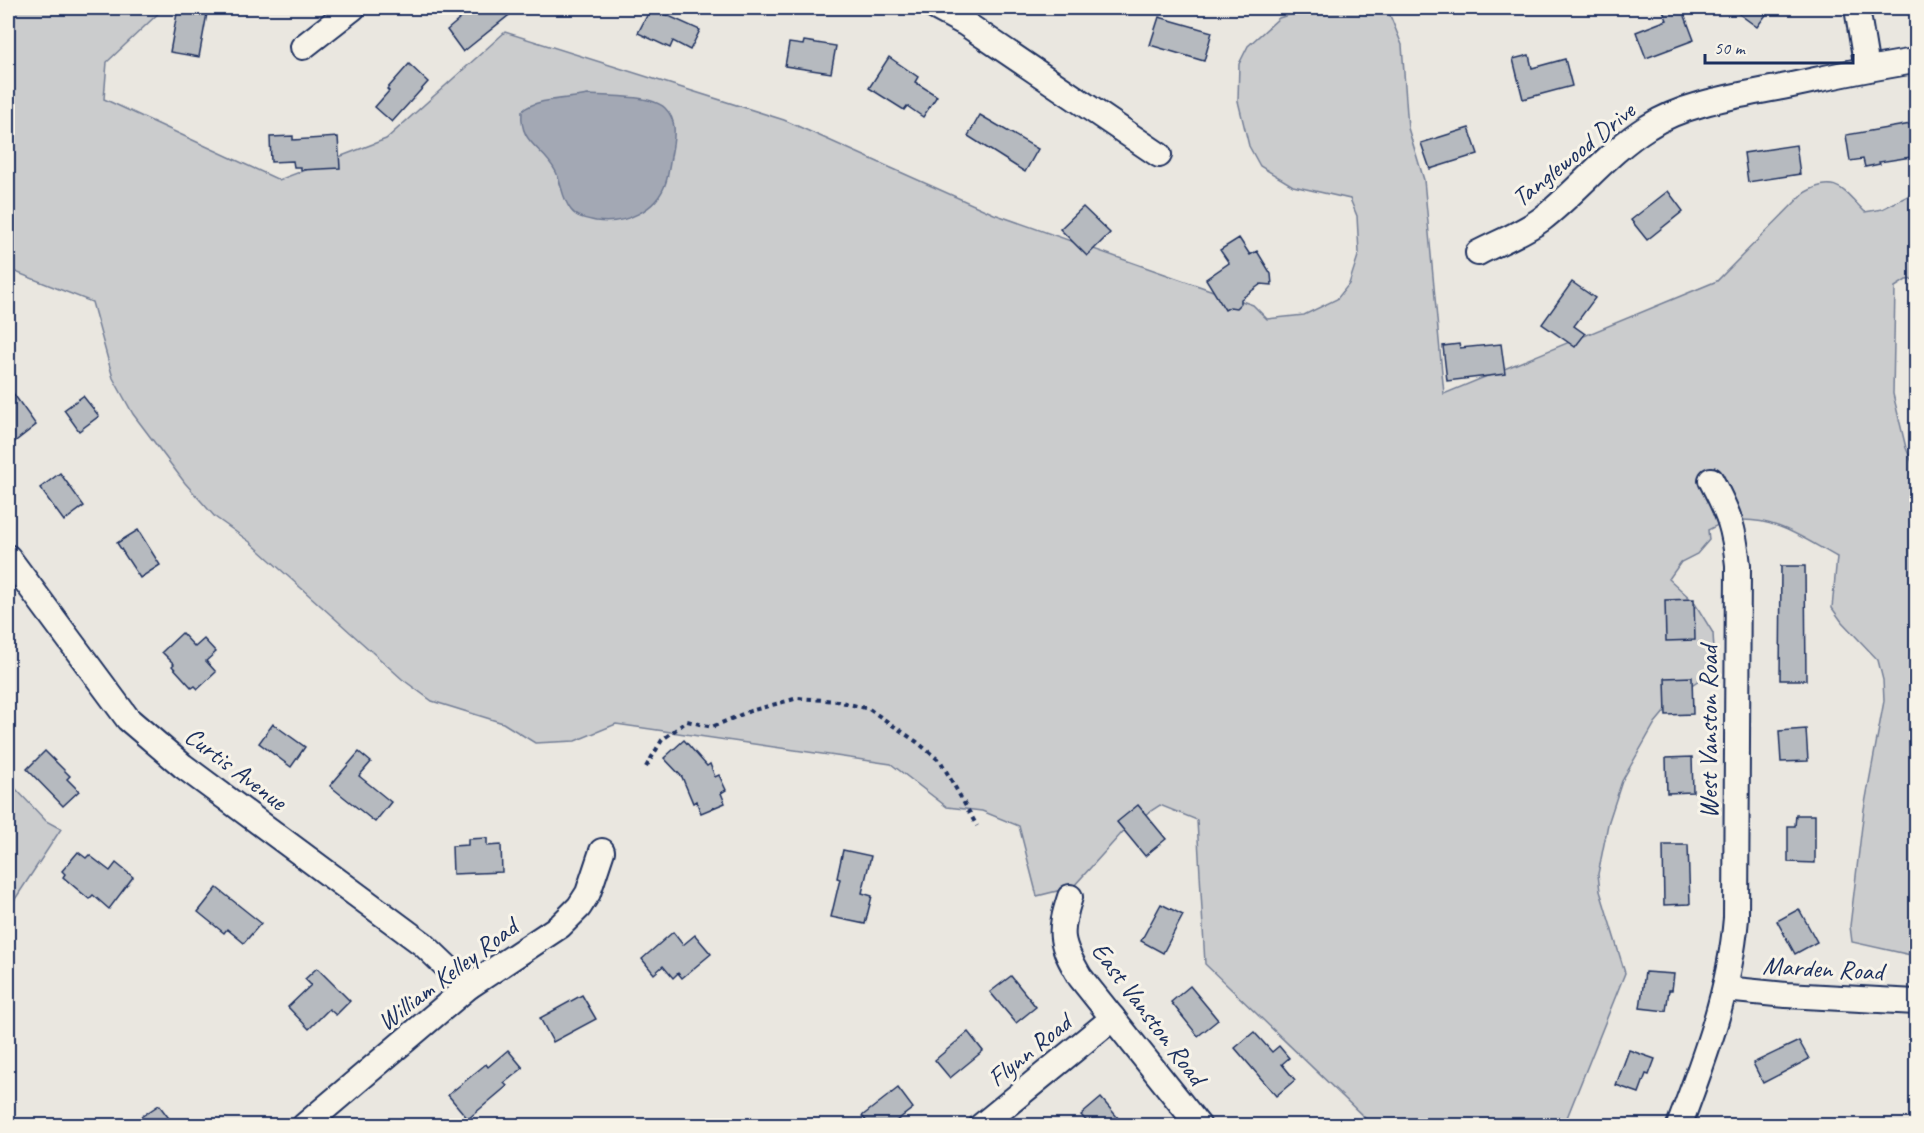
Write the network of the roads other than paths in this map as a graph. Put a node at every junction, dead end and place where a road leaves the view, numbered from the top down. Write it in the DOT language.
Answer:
graph roads {
  1 [pos="353,8"];
  2 [pos="936,8"];
  3 [pos="1857,8"];
  4 [pos="303,47"];
  5 [pos="1917,60"];
  6 [pos="1867,69"];
  7 [pos="1159,155"];
  8 [pos="1478,253"];
  9 [pos="1711,480"];
  10 [pos="8,557"];
  11 [pos="602,851"];
  12 [pos="1070,897"];
  13 [pos="468,987"];
  14 [pos="1725,989"];
  15 [pos="1917,1002"];
  16 [pos="1113,1018"];
  17 [pos="304,1125"];
  18 [pos="981,1125"];
  19 [pos="1199,1125"];
  20 [pos="1679,1125"];
  1 -- 4 [label="street"];
  2 -- 7 [label="street"];
  3 -- 6 [label="street"];
  5 -- 6 [label="street, Tanglewood Drive"];
  6 -- 8 [label="street, Tanglewood Drive"];
  9 -- 14 [label="street, West Vanston Road"];
  10 -- 13 [label="street, Curtis Avenue"];
  11 -- 13 [label="street, William Kelley Road"];
  12 -- 16 [label="street, East Vanston Road"];
  13 -- 17 [label="street, William Kelley Road"];
  14 -- 15 [label="street, Marden Road"];
  14 -- 20 [label="street"];
  16 -- 18 [label="street, Flynn Road"];
  16 -- 19 [label="street, East Vanston Road"];
}
